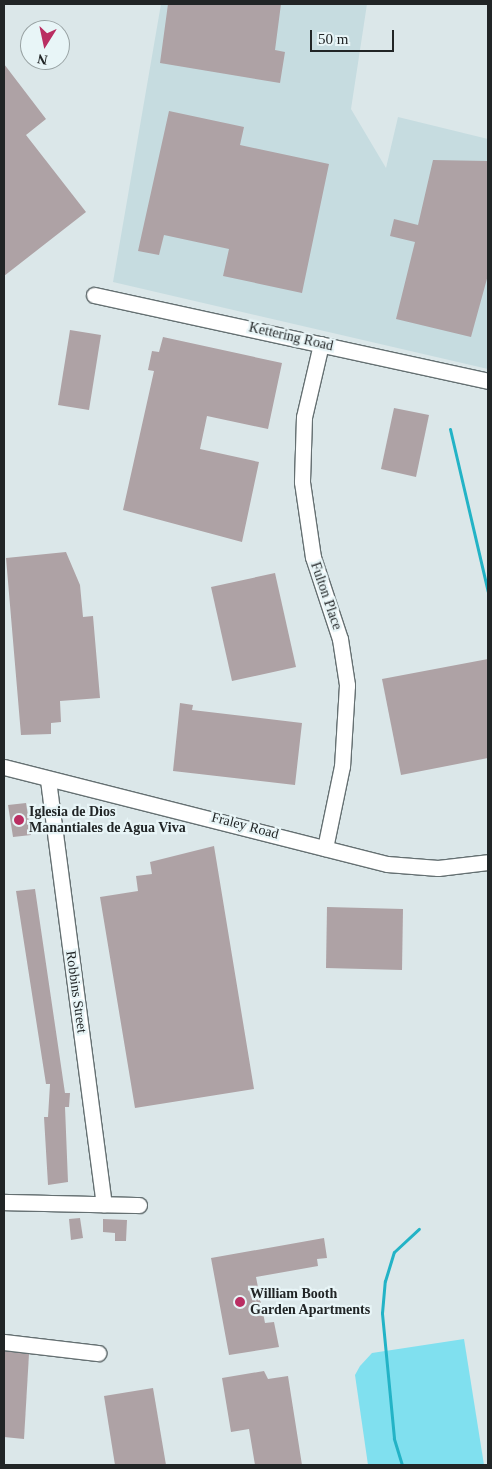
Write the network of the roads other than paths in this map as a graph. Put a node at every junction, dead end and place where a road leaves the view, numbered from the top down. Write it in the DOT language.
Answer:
graph roads {
  1 [pos="94,296"];
  2 [pos="321,344"];
  3 [pos="488,381"];
  4 [pos="4,767"];
  5 [pos="48,780"];
  6 [pos="324,848"];
  7 [pos="488,862"];
  8 [pos="4,1202"];
  9 [pos="104,1204"];
  10 [pos="139,1204"];
  11 [pos="4,1342"];
  12 [pos="98,1353"];
  1 -- 2 [label="street, Kettering Road"];
  2 -- 3 [label="street, Kettering Road"];
  2 -- 6 [label="street, Fulton Place"];
  4 -- 5 [label="street, Fraley Road"];
  5 -- 6 [label="street, Fraley Road"];
  5 -- 9 [label="street, Robbins Street"];
  6 -- 7 [label="street, Fraley Road"];
  8 -- 9 [label="street"];
  9 -- 10 [label="street"];
  11 -- 12 [label="street"];
}
